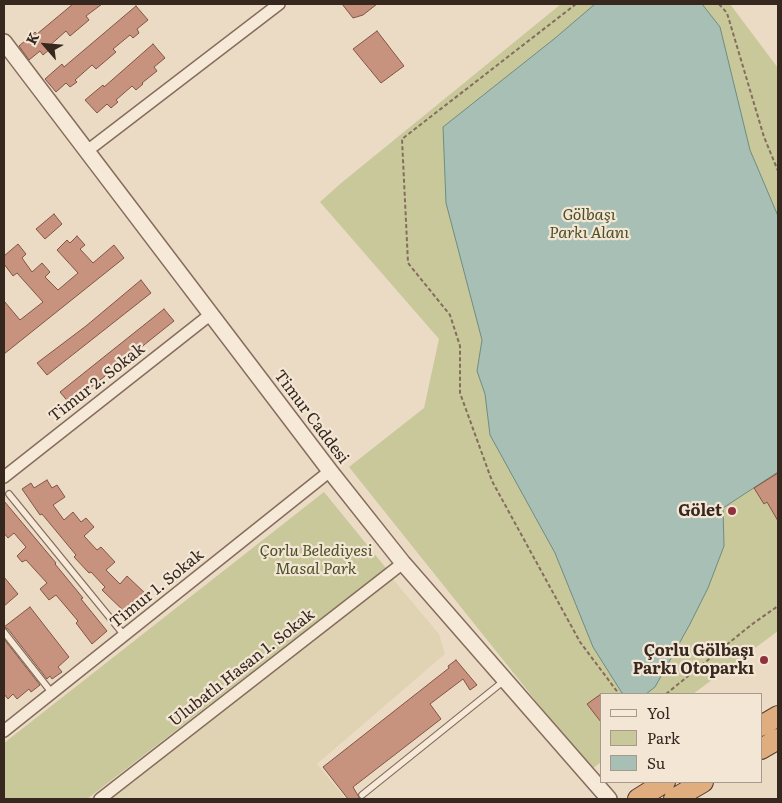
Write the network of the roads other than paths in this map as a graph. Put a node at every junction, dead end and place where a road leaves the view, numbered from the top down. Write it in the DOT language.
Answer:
graph roads {
  1 [pos="279,4"];
  2 [pos="4,42"];
  3 [pos="87,151"];
  4 [pos="210,314"];
  5 [pos="330,471"];
  6 [pos="4,477"];
  7 [pos="9,494"];
  8 [pos="403,563"];
  9 [pos="4,632"];
  10 [pos="124,636"];
  11 [pos="505,680"];
  12 [pos="52,693"];
  13 [pos="778,716"];
  14 [pos="762,725"];
  15 [pos="4,731"];
  16 [pos="778,739"];
  17 [pos="762,747"];
  18 [pos="663,783"];
  19 [pos="701,783"];
  20 [pos="362,795"];
  21 [pos="100,799"];
  22 [pos="609,799"];
  23 [pos="638,799"];
  24 [pos="674,799"];
  1 -- 3 [label="street"];
  2 -- 3 [label="street, Timur Caddesi"];
  3 -- 4 [label="street, Timur Caddesi"];
  4 -- 5 [label="street, Timur Caddesi"];
  4 -- 6 [label="street, Timur 2. Sokak"];
  5 -- 8 [label="street, Timur Caddesi"];
  5 -- 10 [label="street, Timur 1. Sokak"];
  7 -- 10 [label="lane"];
  8 -- 11 [label="street, Timur Caddesi"];
  8 -- 21 [label="street, Ulubatlı Hasan 1. Sokak"];
  9 -- 12 [label="lane"];
  10 -- 12 [label="street, Timur 1. Sokak"];
  11 -- 20 [label="lane"];
  11 -- 22 [label="street, Timur Caddesi"];
  12 -- 15 [label="street, Timur 1. Sokak"];
  13 -- 14 [label="highway"];
  16 -- 17 [label="highway"];
  18 -- 23 [label="highway"];
  19 -- 24 [label="highway"];
}
